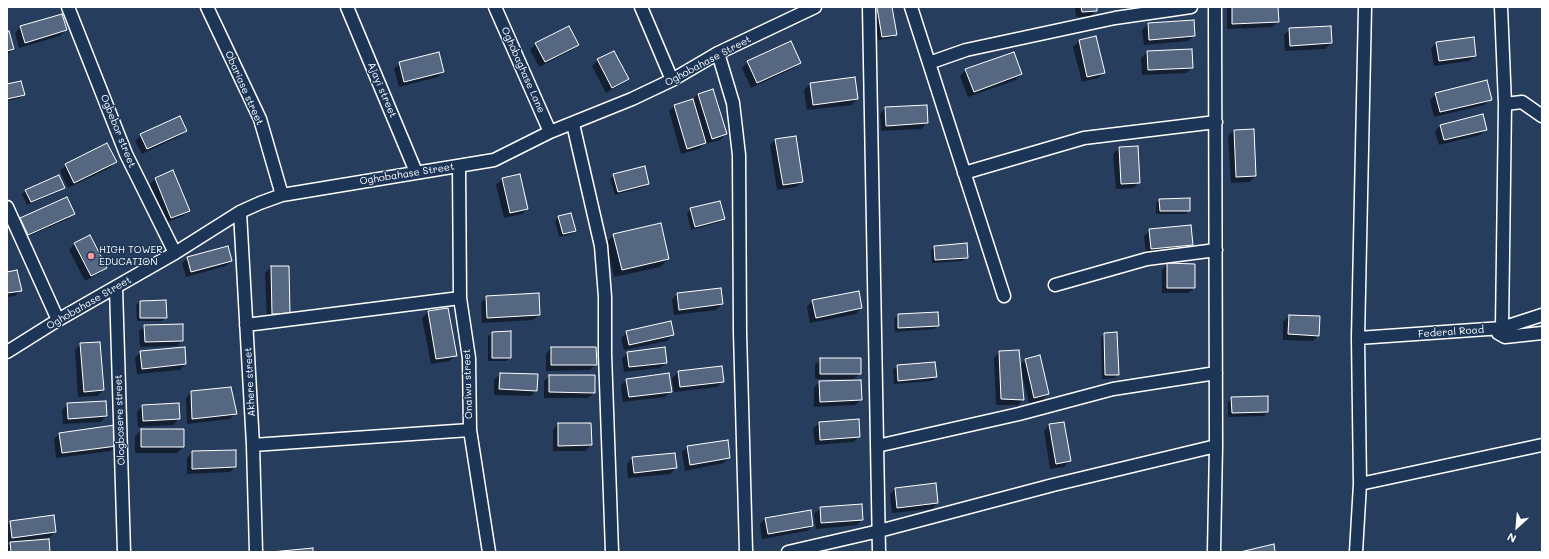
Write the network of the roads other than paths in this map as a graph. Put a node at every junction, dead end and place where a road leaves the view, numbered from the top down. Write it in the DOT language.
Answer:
graph roads {
  1 [pos="68,7"];
  2 [pos="207,7"];
  3 [pos="347,7"];
  4 [pos="495,7"];
  5 [pos="641,7"];
  6 [pos="815,7"];
  7 [pos="870,7"];
  8 [pos="911,7"];
  9 [pos="1191,7"];
  10 [pos="1215,7"];
  11 [pos="1365,7"];
  12 [pos="1501,7"];
  13 [pos="795,11"];
  14 [pos="718,53"];
  15 [pos="929,63"];
  16 [pos="672,80"];
  17 [pos="1505,104"];
  18 [pos="1542,116"];
  19 [pos="1216,122"];
  20 [pos="573,124"];
  21 [pos="550,132"];
  22 [pos="459,166"];
  23 [pos="416,172"];
  24 [pos="964,173"];
  25 [pos="282,195"];
  26 [pos="7,207"];
  27 [pos="240,212"];
  28 [pos="1216,250"];
  29 [pos="175,253"];
  30 [pos="1055,284"];
  31 [pos="116,288"];
  32 [pos="1004,296"];
  33 [pos="460,298"];
  34 [pos="1542,316"];
  35 [pos="58,320"];
  36 [pos="246,325"];
  37 [pos="1504,332"];
  38 [pos="1542,333"];
  39 [pos="1358,338"];
  40 [pos="7,352"];
  41 [pos="1216,373"];
  42 [pos="470,430"];
  43 [pos="254,445"];
  44 [pos="1542,445"];
  45 [pos="877,446"];
  46 [pos="1216,446"];
  47 [pos="1360,484"];
  48 [pos="879,531"];
  49 [pos="124,552"];
  50 [pos="256,552"];
  51 [pos="489,552"];
  52 [pos="612,552"];
  53 [pos="746,552"];
  54 [pos="788,552"];
  55 [pos="879,552"];
  56 [pos="1214,552"];
  57 [pos="1356,552"];
  1 -- 29 [label="street, Ogbebor street"];
  2 -- 25 [label="street, Obariase street"];
  3 -- 23 [label="street, Ajayi street"];
  4 -- 21 [label="street, Oghobaghase Lane"];
  5 -- 16 [label="street"];
  6 -- 13 [label="street, Oghobahase Street"];
  7 -- 45 [label="street"];
  8 -- 15 [label="street"];
  9 -- 15 [label="street"];
  10 -- 19 [label="street"];
  11 -- 39 [label="street"];
  12 -- 17 [label="street"];
  13 -- 14 [label="street, Oghobahase Street"];
  14 -- 16 [label="street, Oghobahase Street"];
  14 -- 53 [label="street"];
  15 -- 24 [label="street"];
  16 -- 20 [label="street, Oghobahase Street"];
  17 -- 18 [label="street"];
  17 -- 37 [label="street"];
  19 -- 24 [label="street"];
  19 -- 28 [label="street"];
  20 -- 21 [label="street, Oghobahase Street"];
  20 -- 52 [label="street"];
  21 -- 22 [label="street, Oghobahase Street"];
  22 -- 23 [label="street, Oghobahase Street"];
  22 -- 33 [label="street, Onaiwu street"];
  23 -- 25 [label="street, Oghobahase Street"];
  24 -- 32 [label="street"];
  25 -- 27 [label="street, Oghobahase Street"];
  26 -- 35 [label="street"];
  27 -- 29 [label="street, Oghobahase Street"];
  27 -- 36 [label="street, Akhere street"];
  28 -- 30 [label="street"];
  28 -- 41 [label="street"];
  29 -- 31 [label="street, Oghobahase Street"];
  31 -- 35 [label="street, Oghobahase Street"];
  31 -- 49 [label="street, Ologbosere street"];
  33 -- 36 [label="street"];
  33 -- 42 [label="street, Onaiwu street"];
  34 -- 37 [label="street, Federal Road"];
  35 -- 40 [label="street, Oghobahase Street"];
  36 -- 43 [label="street, Akhere street"];
  37 -- 38 [label="street"];
  37 -- 39 [label="street, Federal Road"];
  39 -- 47 [label="street"];
  41 -- 45 [label="street"];
  41 -- 46 [label="street"];
  42 -- 43 [label="street"];
  42 -- 51 [label="street, Onaiwu street"];
  43 -- 50 [label="street, Akhere street"];
  44 -- 47 [label="street"];
  45 -- 48 [label="street"];
  46 -- 48 [label="street"];
  46 -- 56 [label="street"];
  47 -- 57 [label="street"];
  48 -- 54 [label="street"];
  48 -- 55 [label="street"];
}
